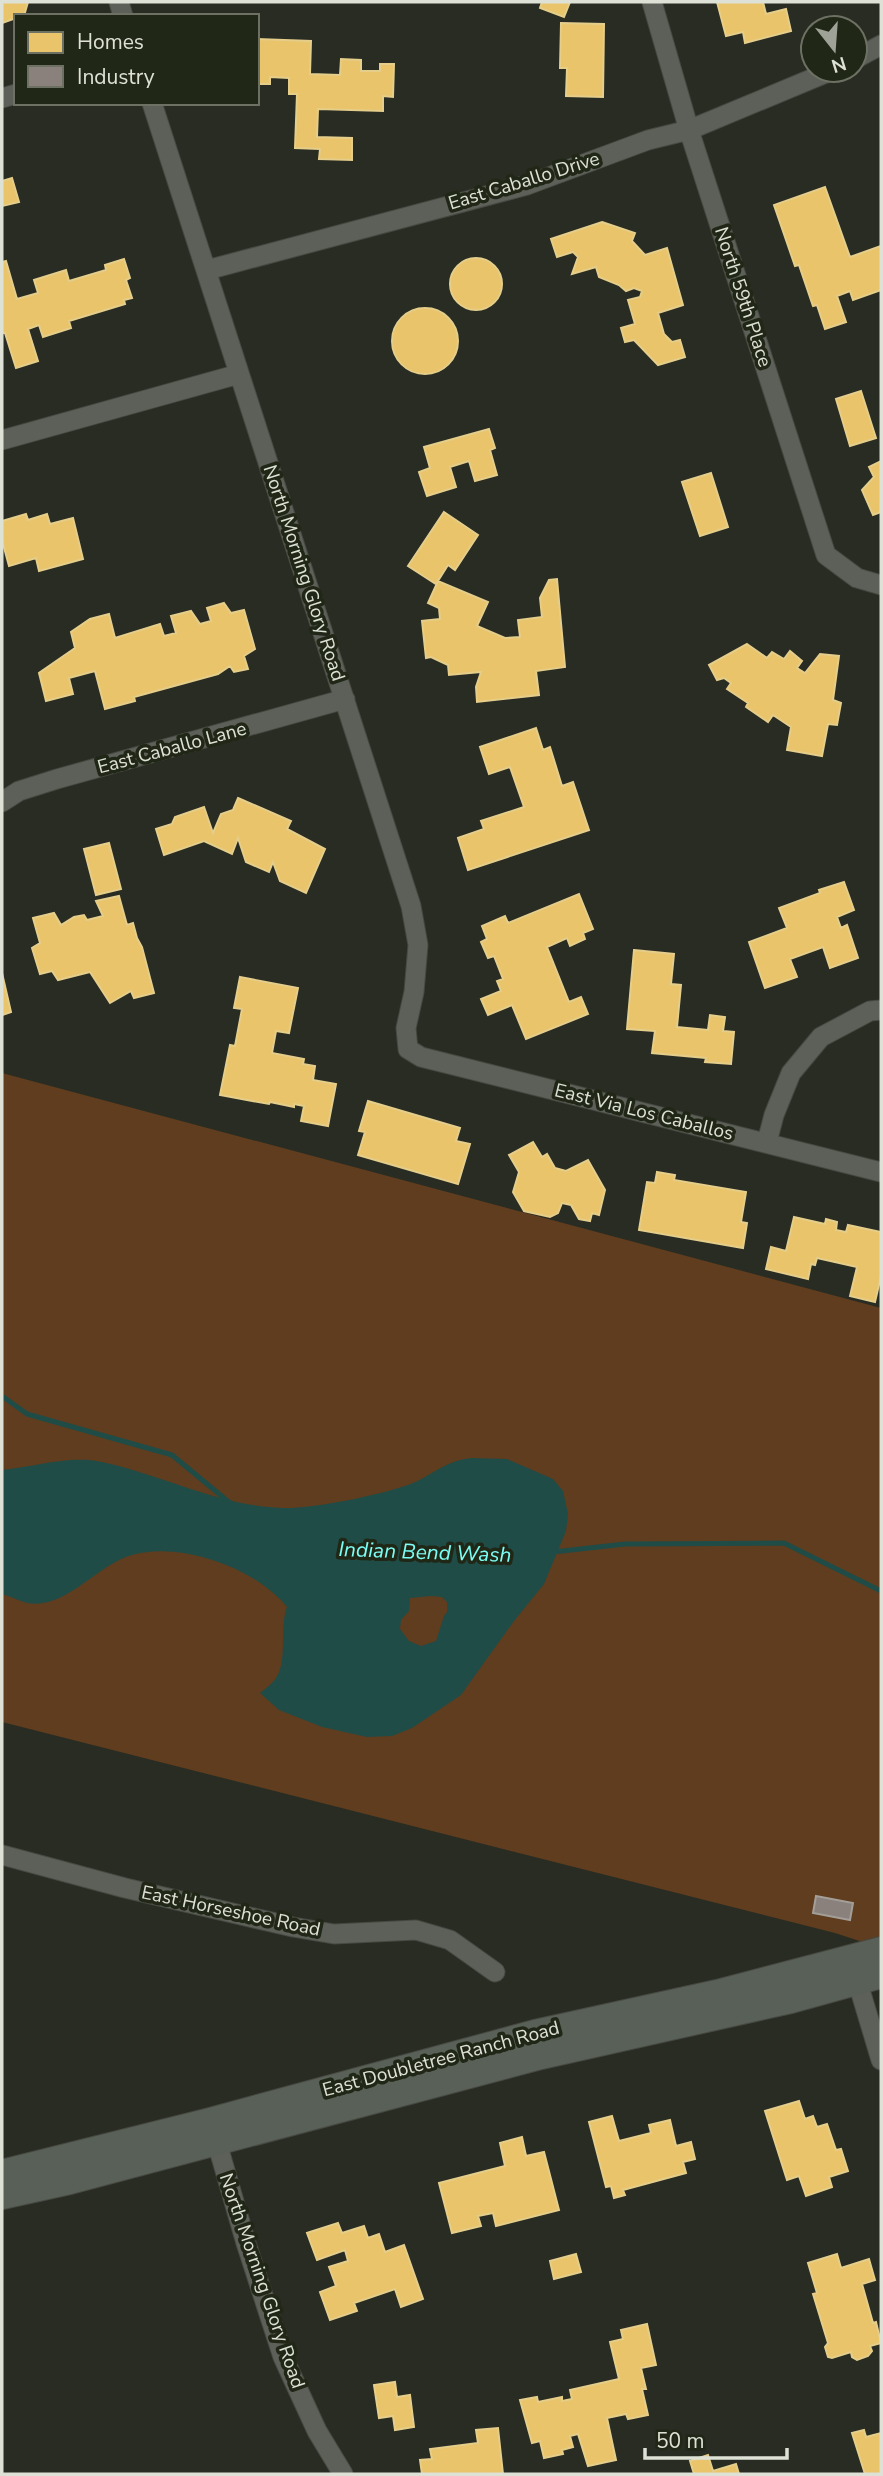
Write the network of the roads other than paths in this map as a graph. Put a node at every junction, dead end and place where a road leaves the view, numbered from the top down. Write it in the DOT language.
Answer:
graph roads {
  1 [pos="652,2"];
  2 [pos="799,84"];
  3 [pos="153,105"];
  4 [pos="689,130"];
  5 [pos="207,270"];
  6 [pos="239,374"];
  7 [pos="2,440"];
  8 [pos="881,585"];
  9 [pos="345,699"];
  10 [pos="2,802"];
  11 [pos="881,1010"];
  12 [pos="408,1049"];
  13 [pos="767,1142"];
  14 [pos="881,1172"];
  15 [pos="2,1855"];
  16 [pos="881,1950"];
  17 [pos="495,1972"];
  18 [pos="863,1972"];
  19 [pos="881,2060"];
  20 [pos="213,2131"];
  21 [pos="2,2173"];
  22 [pos="52,2174"];
  23 [pos="2,2196"];
  24 [pos="343,2474"];
  1 -- 4 [label="street, North 59th Place"];
  2 -- 4 [label="street, East Caballo Drive"];
  3 -- 5 [label="street, North Morning Glory Road"];
  4 -- 5 [label="street, East Caballo Drive"];
  4 -- 8 [label="street, North 59th Place"];
  5 -- 6 [label="street, North Morning Glory Road"];
  6 -- 7 [label="street"];
  6 -- 9 [label="street, North Morning Glory Road"];
  9 -- 10 [label="street, East Caballo Lane"];
  9 -- 12 [label="street, North Morning Glory Road"];
  11 -- 13 [label="street"];
  12 -- 13 [label="street, East Via Los Caballos"];
  13 -- 14 [label="street, East Via Los Caballos"];
  15 -- 17 [label="street, East Horseshoe Road"];
  16 -- 18 [label="main road, East Doubletree Ranch Road"];
  18 -- 19 [label="street"];
  18 -- 20 [label="main road, East Doubletree Ranch Road"];
  20 -- 22 [label="main road, East Doubletree Ranch Road"];
  20 -- 24 [label="street, North Morning Glory Road"];
  21 -- 22 [label="main road, East Doubletree Ranch Road"];
  22 -- 23 [label="main road, East Doubletree Ranch Road"];
}
